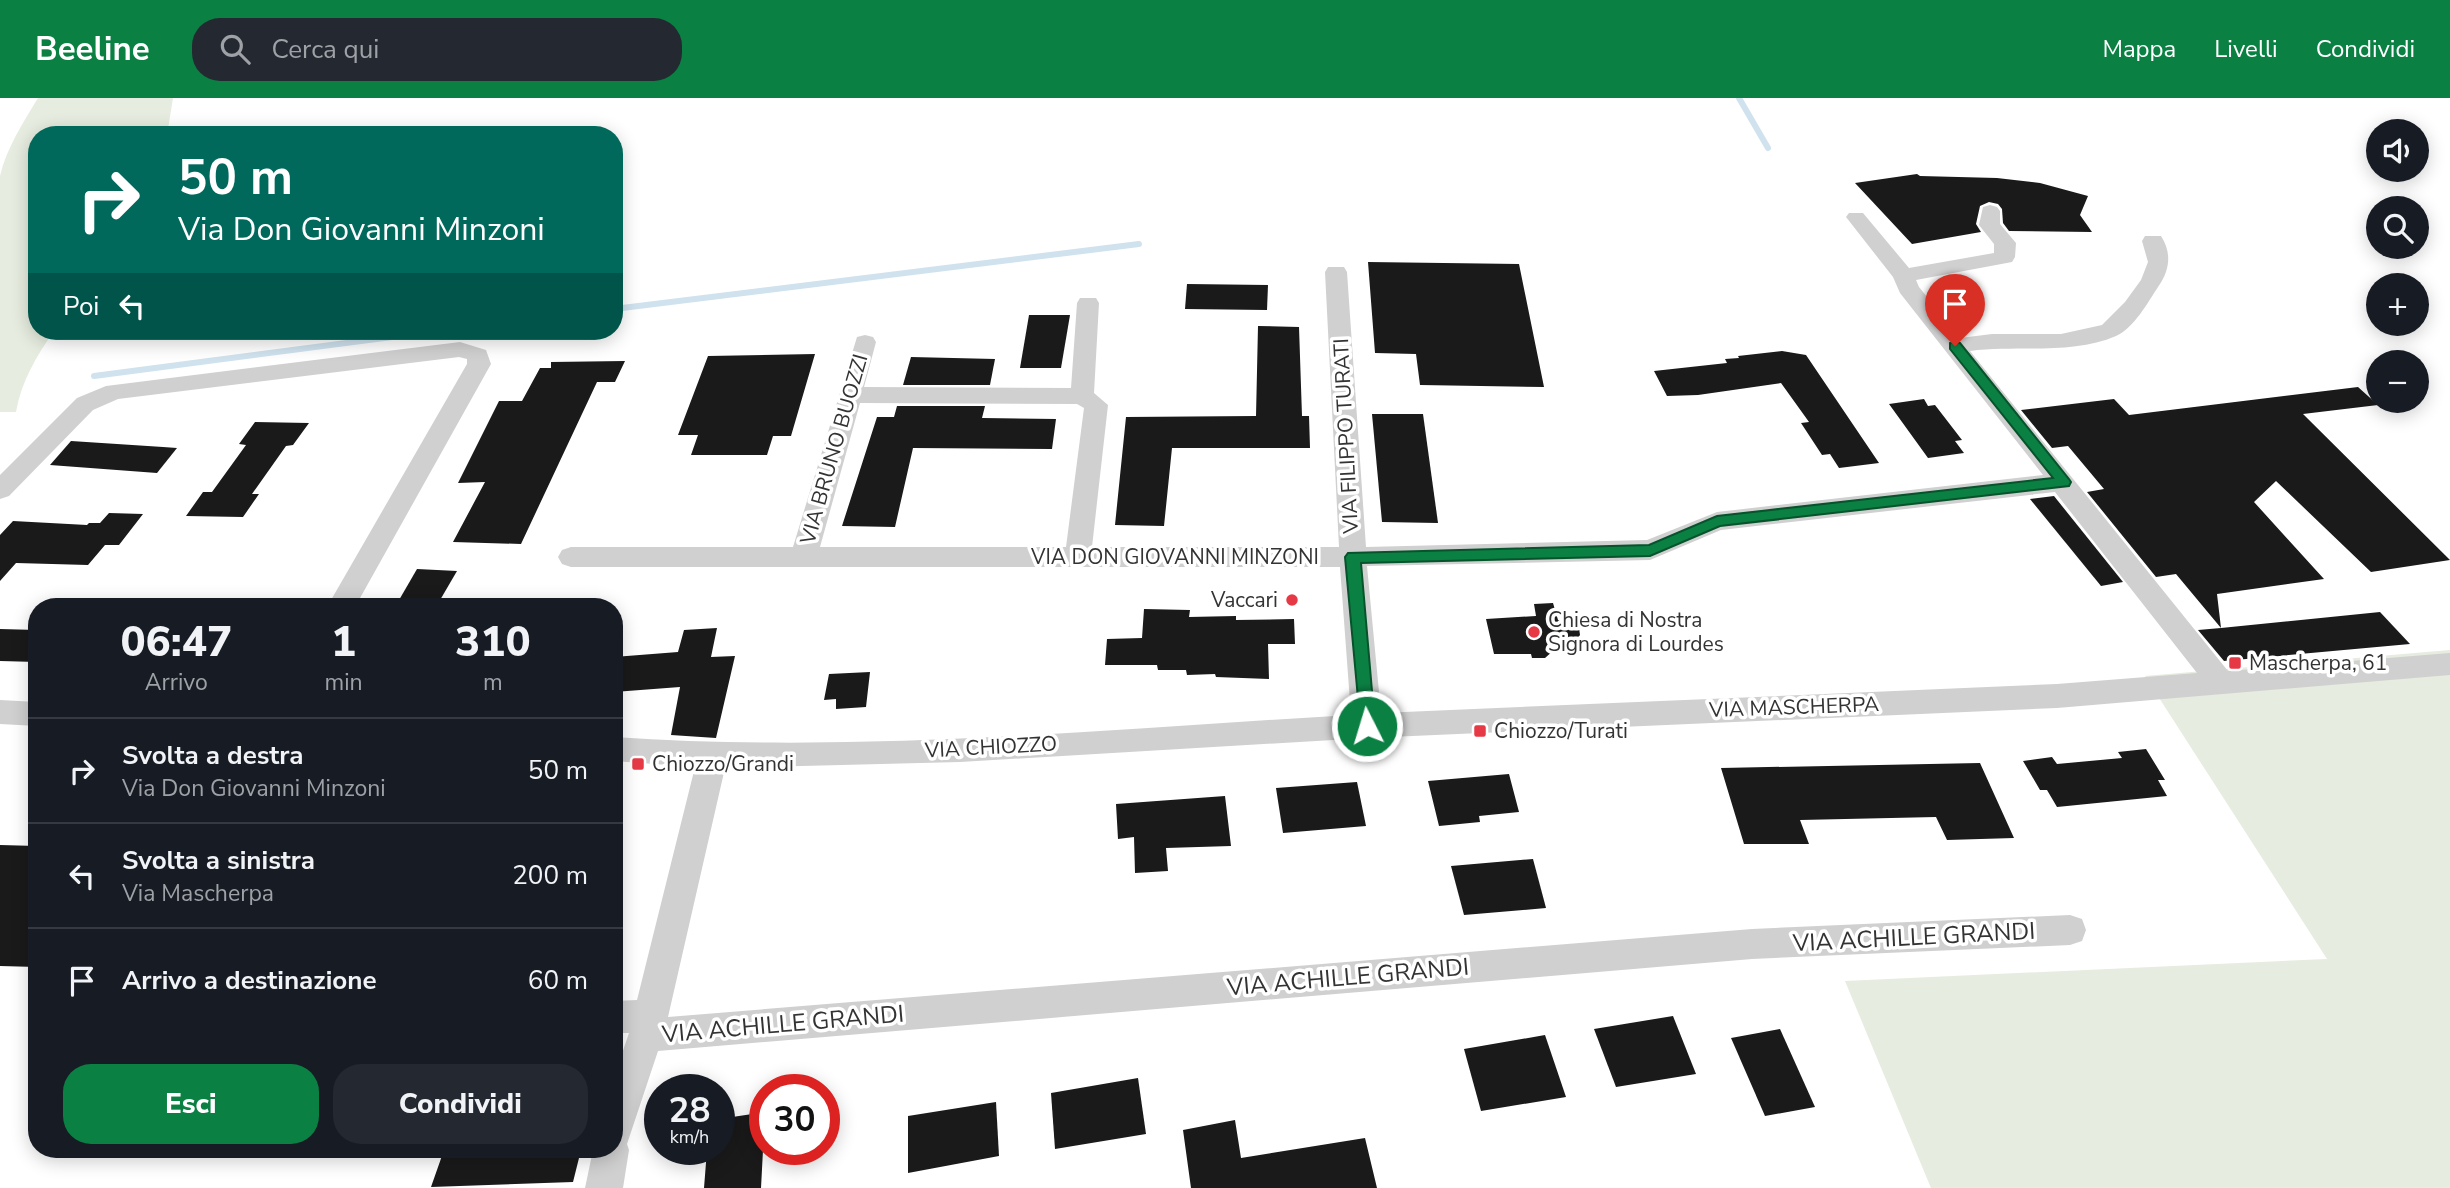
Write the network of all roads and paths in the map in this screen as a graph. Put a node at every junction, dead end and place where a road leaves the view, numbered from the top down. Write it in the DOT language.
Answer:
graph roads {
  1 [pos="1990,211"];
  2 [pos="1856,217"];
  3 [pos="2153,241"];
  4 [pos="1336,272"];
  5 [pos="1904,276"];
  6 [pos="1088,303"];
  7 [pos="1947,336"];
  8 [pos="865,342"];
  9 [pos="850,396"];
  10 [pos="1089,401"];
  11 [pos="2064,482"];
  12 [pos="0,490"];
  13 [pos="803,556"];
  14 [pos="571,557"];
  15 [pos="1078,557"];
  16 [pos="1353,557"];
  17 [pos="346,598"];
  18 [pos="2450,664"];
  19 [pos="2220,682"];
  20 [pos="0,712"];
  21 [pos="28,714"];
  22 [pos="1367,726"];
  23 [pos="623,750"];
  24 [pos="712,756"];
  25 [pos="2070,930"];
  26 [pos="623,1019"];
  27 [pos="648,1025"];
  28 [pos="623,1103"];
  29 [pos="610,1158"];
  30 [pos="604,1188"];
  1 -- 5 [label="street"];
  2 -- 5 [label="street"];
  3 -- 7 [label="street"];
  4 -- 16 [label="street, VIA FILIPPO TURATI"];
  5 -- 7 [label="street"];
  6 -- 10 [label="street"];
  7 -- 11 [label="street"];
  8 -- 9 [label="street, VIA BRUNO BUOZZI"];
  9 -- 10 [label="street"];
  9 -- 13 [label="street, VIA BRUNO BUOZZI"];
  10 -- 15 [label="street"];
  11 -- 16 [label="street, VIA DON GIOVANNI MINZONI"];
  11 -- 19 [label="street"];
  12 -- 17 [label="street"];
  13 -- 14 [label="street, VIA DON GIOVANNI MINZONI"];
  13 -- 15 [label="street, VIA DON GIOVANNI MINZONI"];
  15 -- 16 [label="street, VIA DON GIOVANNI MINZONI"];
  16 -- 22 [label="street, VIA FILIPPO TURATI"];
  18 -- 19 [label="street, VIA MASCHERPA"];
  19 -- 22 [label="street, VIA MASCHERPA"];
  20 -- 21 [label="street"];
  22 -- 24 [label="street, VIA CHIOZZO"];
  23 -- 24 [label="street, VIA CHIOZZO"];
  24 -- 27 [label="street, VIA ACHILLE GRANDI"];
  25 -- 27 [label="street, VIA ACHILLE GRANDI"];
  26 -- 27 [label="street, VIA ACHILLE GRANDI"];
  27 -- 28 [label="street"];
  29 -- 30 [label="street"];
}
